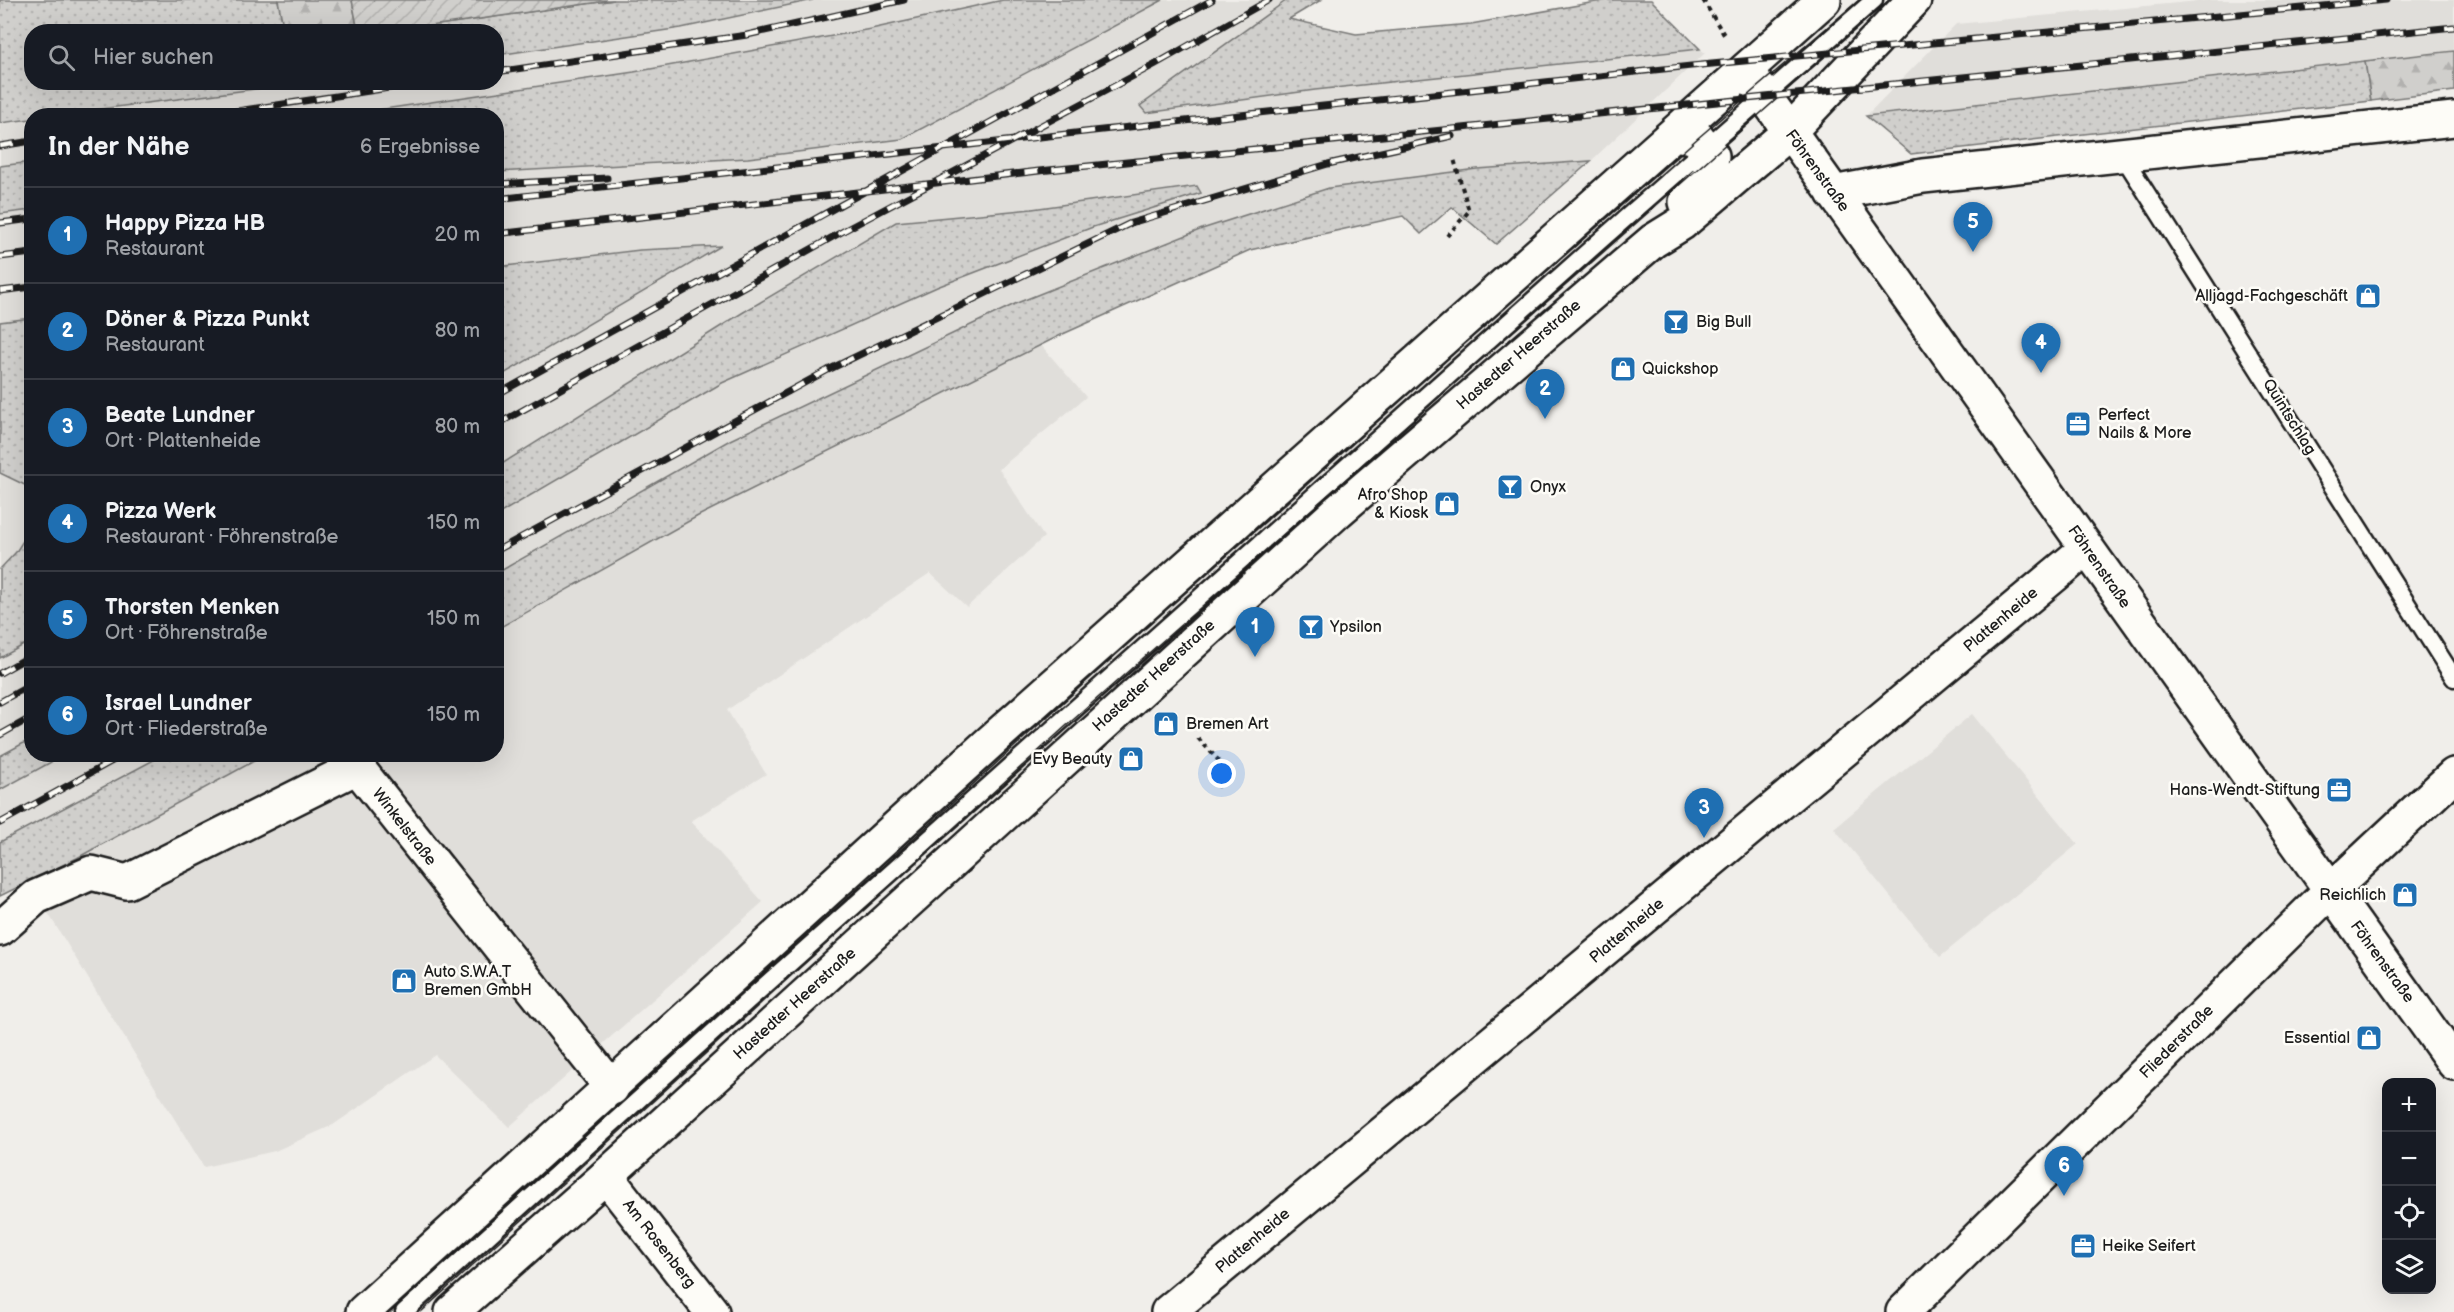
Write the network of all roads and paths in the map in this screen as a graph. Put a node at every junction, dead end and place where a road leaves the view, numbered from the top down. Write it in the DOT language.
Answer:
graph roads {
  1 [pos="1824,0"];
  2 [pos="1874,0"];
  3 [pos="1914,0"];
  4 [pos="1755,83"];
  5 [pos="2454,119"];
  6 [pos="1789,132"];
  7 [pos="1674,134"];
  8 [pos="1707,146"];
  9 [pos="2123,156"];
  10 [pos="1454,159"];
  11 [pos="1833,193"];
  12 [pos="1682,223"];
  13 [pos="1447,236"];
  14 [pos="2086,549"];
  15 [pos="2454,678"];
  16 [pos="1198,738"];
  17 [pos="2454,775"];
  18 [pos="1217,787"];
  19 [pos="2330,891"];
  20 [pos="0,929"];
  21 [pos="2454,1063"];
  22 [pos="612,1088"];
  23 [pos="606,1176"];
  24 [pos="363,1312"];
  25 [pos="404,1312"];
  26 [pos="452,1312"];
  27 [pos="712,1312"];
  28 [pos="1168,1312"];
  29 [pos="1903,1312"];
  1 -- 4 [label="street"];
  2 -- 4 [label="lane"];
  3 -- 6 [label="street, Hastedter Heerstraße"];
  4 -- 6 [label="street, Föhrenstraße"];
  4 -- 7 [label="street"];
  4 -- 8 [label="lane"];
  5 -- 9 [label="street"];
  6 -- 11 [label="street, Föhrenstraße"];
  6 -- 12 [label="street, Hastedter Heerstraße"];
  7 -- 8 [label="street"];
  7 -- 22 [label="street"];
  8 -- 12 [label="street"];
  8 -- 25 [label="lane"];
  9 -- 11 [label="street"];
  9 -- 15 [label="lane, Quintschlag"];
  10 -- 13 [label="path"];
  11 -- 14 [label="street, Föhrenstraße"];
  12 -- 23 [label="street, Hastedter Heerstraße"];
  14 -- 19 [label="street, Föhrenstraße"];
  14 -- 28 [label="street, Plattenheide"];
  16 -- 18 [label="path"];
  17 -- 19 [label="street, Fliederstraße"];
  19 -- 21 [label="street, Föhrenstraße"];
  19 -- 29 [label="street, Fliederstraße"];
  20 -- 22 [label="street, Winkelstraße"];
  22 -- 24 [label="street"];
  23 -- 26 [label="street, Hastedter Heerstraße"];
  23 -- 27 [label="street, Am Rosenberg"];
}
